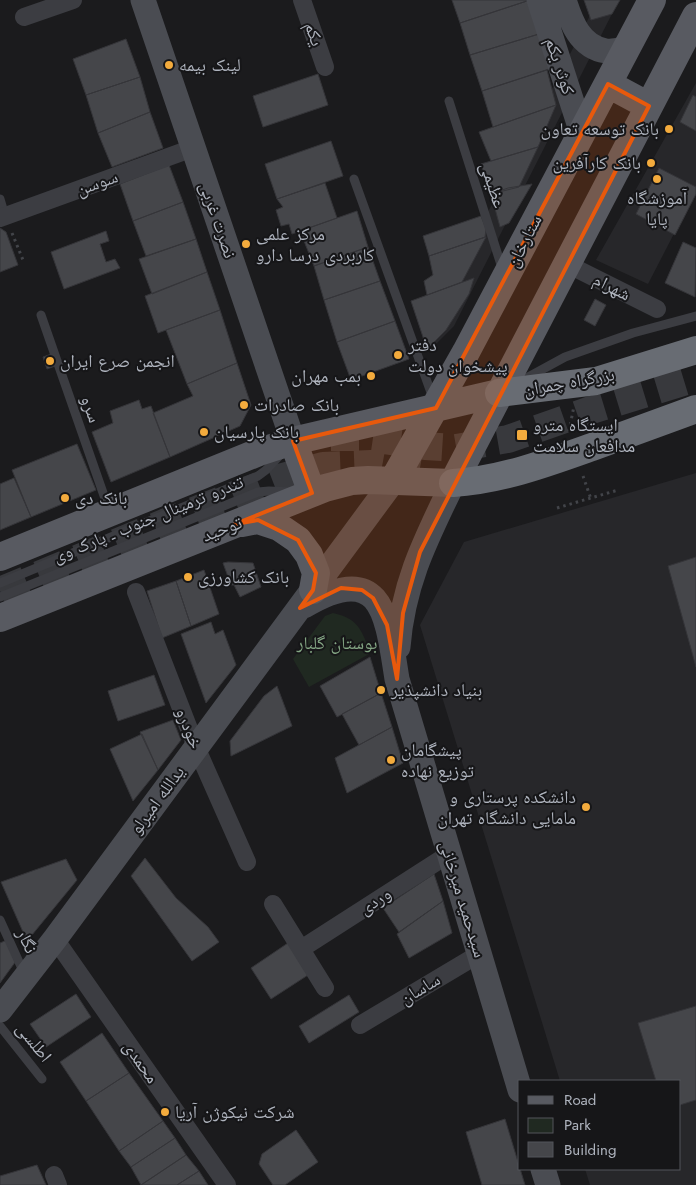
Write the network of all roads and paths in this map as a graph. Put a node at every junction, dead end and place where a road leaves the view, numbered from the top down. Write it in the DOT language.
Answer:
graph roads {
  1 [pos="73,0"];
  2 [pos="143,0"];
  3 [pos="302,0"];
  4 [pos="539,0"];
  5 [pos="564,0"];
  6 [pos="652,0"];
  7 [pos="696,16"];
  8 [pos="24,17"];
  9 [pos="626,49"];
  10 [pos="325,67"];
  11 [pos="608,84"];
  12 [pos="449,101"];
  13 [pos="649,106"];
  14 [pos="582,133"];
  15 [pos="193,148"];
  16 [pos="354,179"];
  17 [pos="0,199"];
  18 [pos="3,217"];
  19 [pos="23,260"];
  20 [pos="568,264"];
  21 [pos="505,278"];
  22 [pos="657,309"];
  23 [pos="41,315"];
  24 [pos="696,316"];
  25 [pos="696,350"];
  26 [pos="499,393"];
  27 [pos="575,402"];
  28 [pos="436,408"];
  29 [pos="696,409"];
  30 [pos="571,438"];
  31 [pos="293,441"];
  32 [pos="582,473"];
  33 [pos="393,481"];
  34 [pos="453,483"];
  35 [pos="618,490"];
  36 [pos="312,493"];
  37 [pos="591,499"];
  38 [pos="557,508"];
  39 [pos="110,513"];
  40 [pos="236,524"];
  41 [pos="0,557"];
  42 [pos="0,583"];
  43 [pos="136,592"];
  44 [pos="0,597"];
  45 [pos="307,599"];
  46 [pos="0,618"];
  47 [pos="397,679"];
  48 [pos="196,746"];
  49 [pos="449,854"];
  50 [pos="247,862"];
  51 [pos="273,904"];
  52 [pos="0,920"];
  53 [pos="55,938"];
  54 [pos="301,949"];
  55 [pos="479,954"];
  56 [pos="25,976"];
  57 [pos="325,988"];
  58 [pos="0,1010"];
  59 [pos="360,1025"];
  60 [pos="0,1026"];
  61 [pos="42,1079"];
  62 [pos="518,1083"];
  63 [pos="543,1170"];
  64 [pos="227,1185"];
  65 [pos="548,1185"];
  1 -- 8 [label="street"];
  2 -- 15 [label="main road, نصرت غربی"];
  3 -- 10 [label="street, یکم"];
  4 -- 14 [label="main road, کوثر یکم"];
  5 -- 9 [label="main road"];
  6 -- 9 [label="main road, ستارخان"];
  7 -- 13 [label="main road"];
  9 -- 11 [label="main road, ستارخان"];
  11 -- 13 [label="main road"];
  11 -- 14 [label="main road, ستارخان"];
  12 -- 21 [label="lane, عظیمی"];
  13 -- 20 [label="main road"];
  14 -- 21 [label="main road, ستارخان"];
  15 -- 18 [label="street, سوسن"];
  15 -- 31 [label="main road, نصرت غربی"];
  16 -- 28 [label="lane"];
  17 -- 18 [label="lane"];
  18 -- 19 [label="path"];
  20 -- 22 [label="street, شهرام"];
  20 -- 26 [label="main road"];
  21 -- 28 [label="main road, ستارخان"];
  23 -- 39 [label="lane, سرو"];
  24 -- 26 [label="lane"];
  25 -- 26 [label="highway, بزرگراه چمران"];
  26 -- 28 [label="main road"];
  26 -- 34 [label="main road"];
  27 -- 30 [label="path"];
  28 -- 31 [label="main road"];
  28 -- 33 [label="main road, ستارخان"];
  29 -- 34 [label="highway"];
  31 -- 36 [label="main road"];
  31 -- 39 [label="main road"];
  31 -- 42 [label="lane"];
  32 -- 37 [label="path"];
  33 -- 34 [label="main road, توحید"];
  33 -- 36 [label="main road, توحید"];
  33 -- 45 [label="main road, یدالله امیرلو"];
  34 -- 47 [label="main road"];
  35 -- 37 [label="path"];
  36 -- 40 [label="main road, توحید"];
  36 -- 44 [label="lane, تندرو ترمینال جنوب ـ پارک وی"];
  37 -- 38 [label="path"];
  39 -- 41 [label="main road"];
  40 -- 45 [label="main road"];
  40 -- 46 [label="main road, توحید"];
  43 -- 48 [label="street, خودرو"];
  45 -- 47 [label="main road"];
  45 -- 48 [label="main road, یدالله امیرلو"];
  47 -- 49 [label="main road, سیدحمید میرخانی"];
  48 -- 50 [label="street, خودرو"];
  48 -- 53 [label="main road, یدالله امیرلو"];
  49 -- 54 [label="street, وردی"];
  49 -- 55 [label="main road, سیدحمید میرخانی"];
  51 -- 54 [label="street"];
  52 -- 56 [label="lane, نگار"];
  53 -- 56 [label="main road, یدالله امیرلو"];
  53 -- 64 [label="street, محمدی"];
  54 -- 57 [label="street"];
  55 -- 59 [label="street, ساسان"];
  55 -- 62 [label="main road, سیدحمید میرخانی"];
  56 -- 58 [label="main road, یدالله امیرلو"];
  60 -- 61 [label="lane, اطلسی"];
  63 -- 65 [label="main road"];
}
